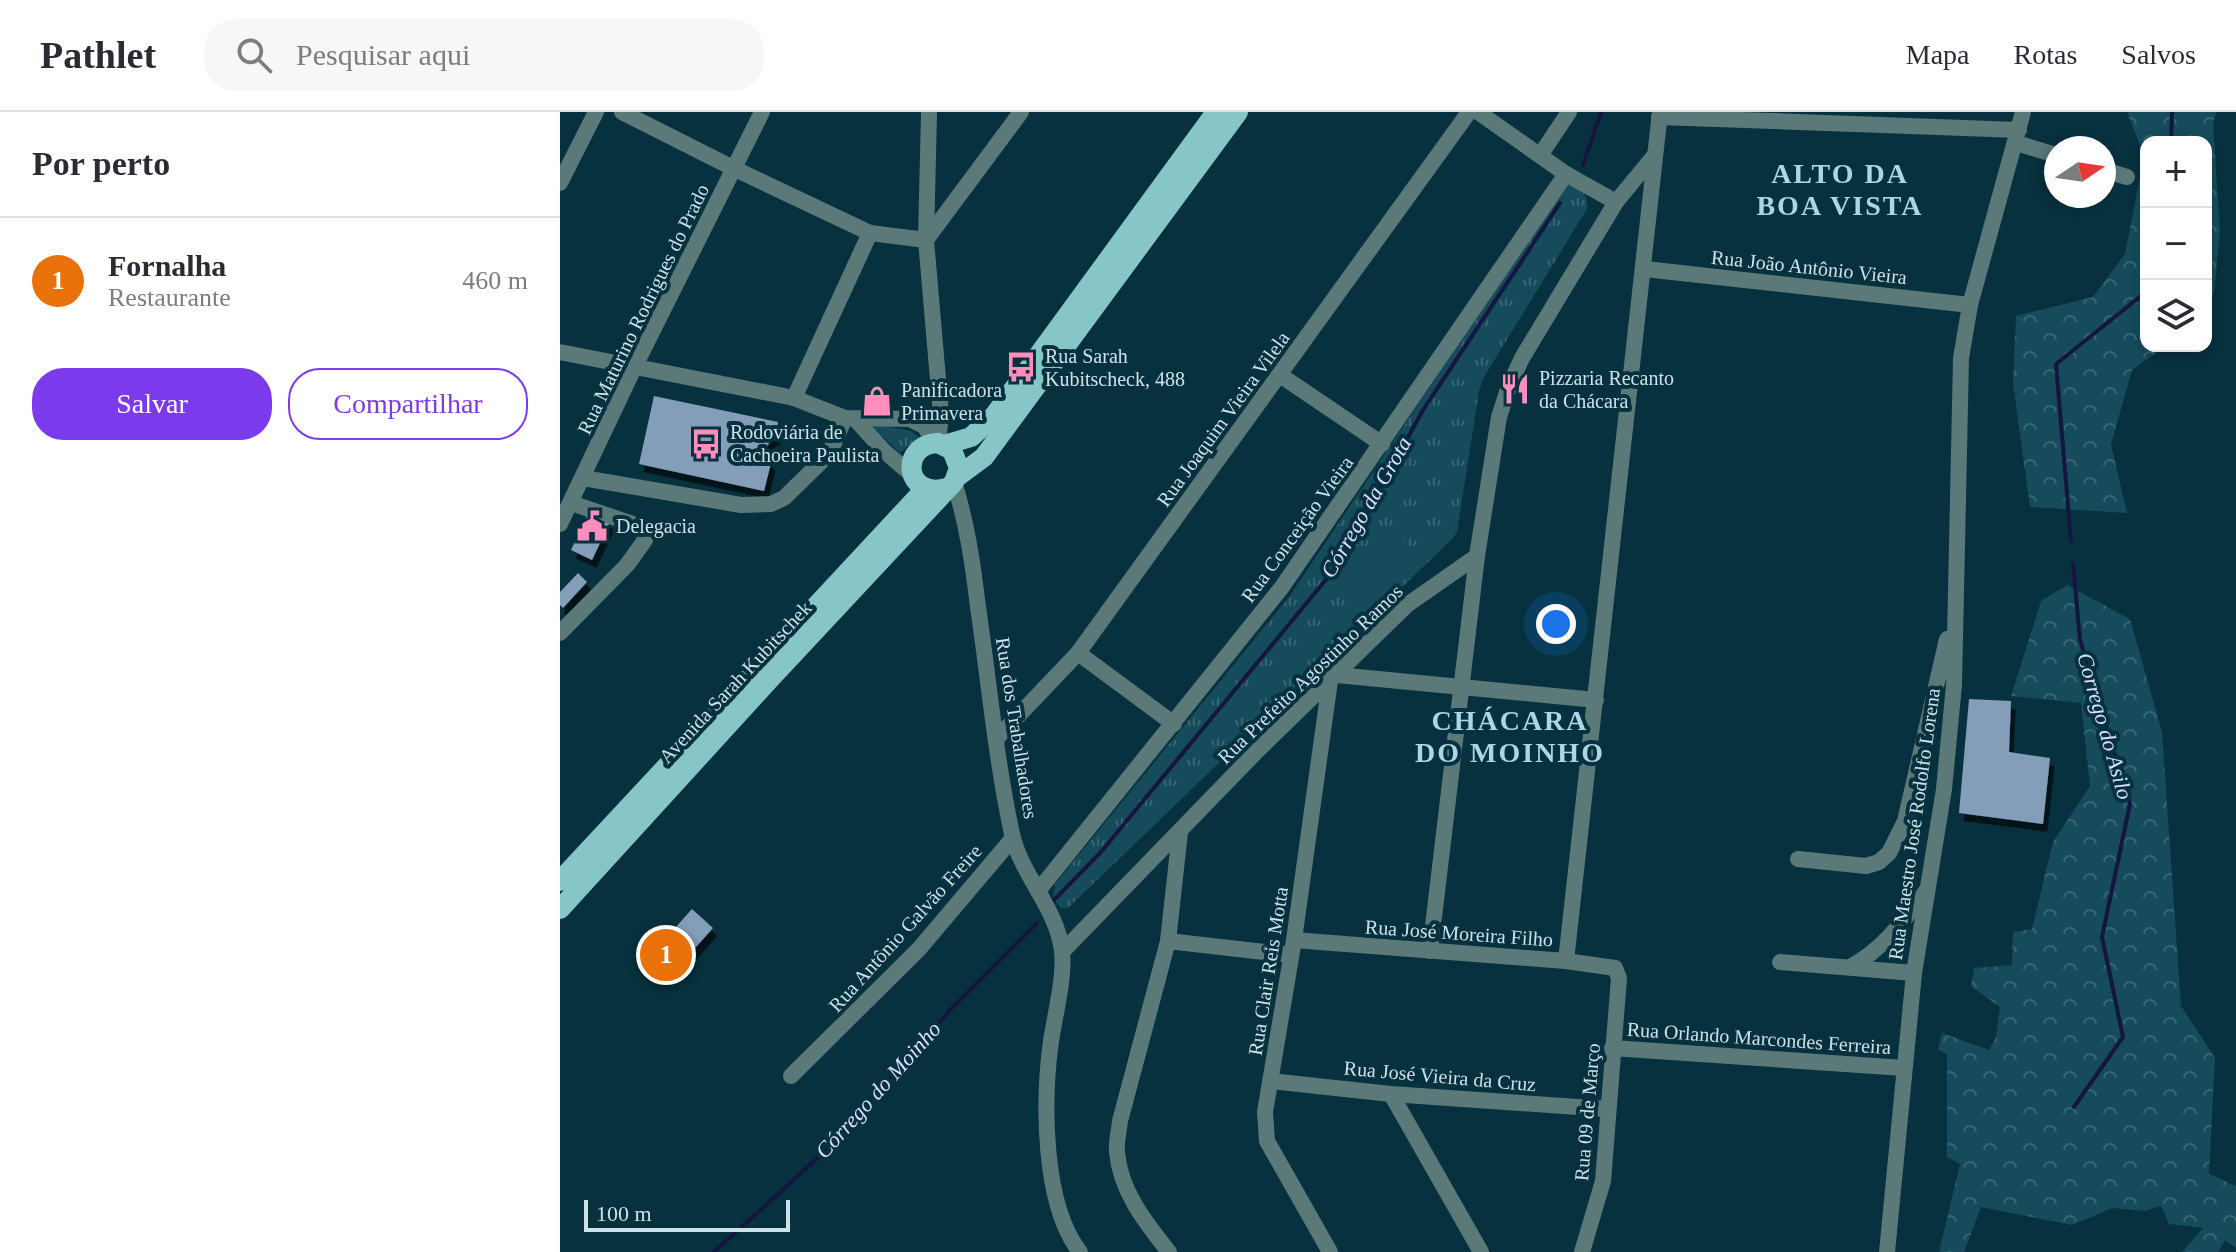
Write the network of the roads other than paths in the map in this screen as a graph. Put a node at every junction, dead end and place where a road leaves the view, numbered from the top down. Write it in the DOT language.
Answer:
graph roads {
  1 [pos="596,112"];
  2 [pos="622,112"];
  3 [pos="762,112"];
  4 [pos="929,112"];
  5 [pos="1021,112"];
  6 [pos="1216,112"];
  7 [pos="1238,112"];
  8 [pos="1469,112"];
  9 [pos="1478,112"];
  10 [pos="1569,112"];
  11 [pos="2023,112"];
  12 [pos="1660,114"];
  13 [pos="1746,116"];
  14 [pos="2018,136"];
  15 [pos="2044,149"];
  16 [pos="1541,154"];
  17 [pos="1654,156"];
  18 [pos="735,169"];
  19 [pos="1566,174"];
  20 [pos="2116,174"];
  21 [pos="2127,177"];
  22 [pos="560,183"];
  23 [pos="1616,202"];
  24 [pos="870,233"];
  25 [pos="926,240"];
  26 [pos="1645,269"];
  27 [pos="1970,305"];
  28 [pos="560,352"];
  29 [pos="635,366"];
  30 [pos="1280,375"];
  31 [pos="794,398"];
  32 [pos="850,418"];
  33 [pos="938,444"];
  34 [pos="1382,444"];
  35 [pos="583,478"];
  36 [pos="918,482"];
  37 [pos="953,482"];
  38 [pos="571,503"];
  39 [pos="560,524"];
  40 [pos="1477,556"];
  41 [pos="869,561"];
  42 [pos="1954,610"];
  43 [pos="560,633"];
  44 [pos="1078,653"];
  45 [pos="1333,678"];
  46 [pos="1461,685"];
  47 [pos="1596,700"];
  48 [pos="1174,724"];
  49 [pos="997,738"];
  50 [pos="685,759"];
  51 [pos="1180,832"];
  52 [pos="1013,838"];
  53 [pos="1798,859"];
  54 [pos="560,881"];
  55 [pos="1927,890"];
  56 [pos="1038,891"];
  57 [pos="560,909"];
  58 [pos="1168,941"];
  59 [pos="1293,948"];
  60 [pos="1063,951"];
  61 [pos="1430,951"];
  62 [pos="1566,961"];
  63 [pos="1780,962"];
  64 [pos="1848,968"];
  65 [pos="1618,972"];
  66 [pos="1914,973"];
  67 [pos="1612,1048"];
  68 [pos="1904,1068"];
  69 [pos="791,1076"];
  70 [pos="1270,1081"];
  71 [pos="1391,1094"];
  72 [pos="1607,1109"];
  73 [pos="1080,1252"];
  74 [pos="1169,1252"];
  75 [pos="1330,1252"];
  76 [pos="1481,1252"];
  77 [pos="1582,1252"];
  78 [pos="1887,1252"];
  1 -- 22 [label="street"];
  2 -- 18 [label="street"];
  3 -- 18 [label="street, Rua Maturino Rodrigues do Prado"];
  4 -- 25 [label="street"];
  5 -- 25 [label="street"];
  6 -- 33 [label="main road"];
  7 -- 37 [label="main road, Avenida Sarah Kubitschek"];
  8 -- 30 [label="street, Rua Joaquim Vieira Vilela"];
  9 -- 16 [label="street"];
  10 -- 16 [label="street"];
  11 -- 14 [label="street, Rua Maestro José Rodolfo Lorena"];
  12 -- 13 [label="street"];
  12 -- 17 [label="street"];
  13 -- 14 [label="street"];
  14 -- 15 [label="street"];
  14 -- 27 [label="street, Rua Maestro José Rodolfo Lorena"];
  16 -- 19 [label="street"];
  17 -- 23 [label="street"];
  17 -- 26 [label="street"];
  18 -- 24 [label="street"];
  18 -- 29 [label="street, Rua Maturino Rodrigues do Prado"];
  19 -- 23 [label="street"];
  19 -- 34 [label="street, Rua Conceição Vieira"];
  20 -- 21 [label="street"];
  23 -- 40 [label="street"];
  24 -- 25 [label="street"];
  24 -- 31 [label="street"];
  25 -- 33 [label="street"];
  26 -- 27 [label="street, Rua João Antônio Vieira"];
  26 -- 47 [label="street"];
  27 -- 42 [label="street, Rua Maestro José Rodolfo Lorena"];
  28 -- 29 [label="street"];
  29 -- 31 [label="street"];
  29 -- 35 [label="street, Rua Maturino Rodrigues do Prado"];
  30 -- 34 [label="street"];
  30 -- 44 [label="street, Rua Joaquim Vieira Vilela"];
  31 -- 32 [label="street"];
  32 -- 33 [label="street"];
  32 -- 35 [label="street"];
  32 -- 36 [label="street"];
  33 -- 36 [label="main road"];
  33 -- 37 [label="main road"];
  34 -- 48 [label="street, Rua Conceição Vieira"];
  35 -- 38 [label="street, Rua Maturino Rodrigues do Prado"];
  36 -- 37 [label="main road"];
  36 -- 41 [label="main road, Avenida Sarah Kubitschek"];
  37 -- 41 [label="main road, Avenida Sarah Kubitschek"];
  37 -- 49 [label="street, Rua dos Trabalhadores"];
  38 -- 39 [label="street, Rua Maturino Rodrigues do Prado"];
  38 -- 43 [label="street"];
  40 -- 45 [label="street, Rua Prefeito Agostinho Ramos"];
  40 -- 46 [label="street"];
  41 -- 50 [label="main road, Avenida Sarah Kubitschek"];
  42 -- 53 [label="street"];
  42 -- 55 [label="street, Rua Maestro José Rodolfo Lorena"];
  44 -- 48 [label="street"];
  44 -- 49 [label="street, Rua Joaquim Vieira Vilela"];
  45 -- 46 [label="street"];
  45 -- 51 [label="street, Rua Prefeito Agostinho Ramos"];
  45 -- 59 [label="street, Rua Clair Reis Motta"];
  46 -- 47 [label="street"];
  46 -- 61 [label="street"];
  47 -- 62 [label="street"];
  48 -- 56 [label="street, Rua Conceição Vieira"];
  49 -- 52 [label="street, Rua dos Trabalhadores"];
  50 -- 54 [label="main road, Avenida Sarah Kubitschek"];
  50 -- 57 [label="main road, Avenida Sarah Kubitschek"];
  51 -- 58 [label="street"];
  51 -- 60 [label="street, Rua Prefeito Agostinho Ramos"];
  52 -- 56 [label="street, Rua dos Trabalhadores"];
  52 -- 69 [label="street, Rua Antônio Galvão Freire"];
  55 -- 64 [label="street"];
  55 -- 66 [label="street, Rua Maestro José Rodolfo Lorena"];
  56 -- 60 [label="street, Rua dos Trabalhadores"];
  58 -- 59 [label="street, Rua José Moreira Filho"];
  58 -- 74 [label="street"];
  59 -- 61 [label="street, Rua José Moreira Filho"];
  59 -- 70 [label="street, Rua Clair Reis Motta"];
  60 -- 73 [label="street, Rua dos Trabalhadores"];
  61 -- 62 [label="street, Rua José Moreira Filho"];
  62 -- 65 [label="street, Rua José Moreira Filho"];
  63 -- 64 [label="street"];
  64 -- 66 [label="street"];
  65 -- 67 [label="street, Rua 09 de Março"];
  66 -- 68 [label="street, Rua Maestro José Rodolfo Lorena"];
  67 -- 68 [label="street, Rua Orlando Marcondes Ferreira"];
  67 -- 72 [label="street, Rua 09 de Março"];
  68 -- 78 [label="street, Rua Maestro José Rodolfo Lorena"];
  70 -- 71 [label="street, Rua José Vieira da Cruz"];
  70 -- 75 [label="street, Rua Clair Reis Motta"];
  71 -- 72 [label="street, Rua José Vieira da Cruz"];
  71 -- 76 [label="street"];
  72 -- 77 [label="street, Rua 09 de Março"];
}
